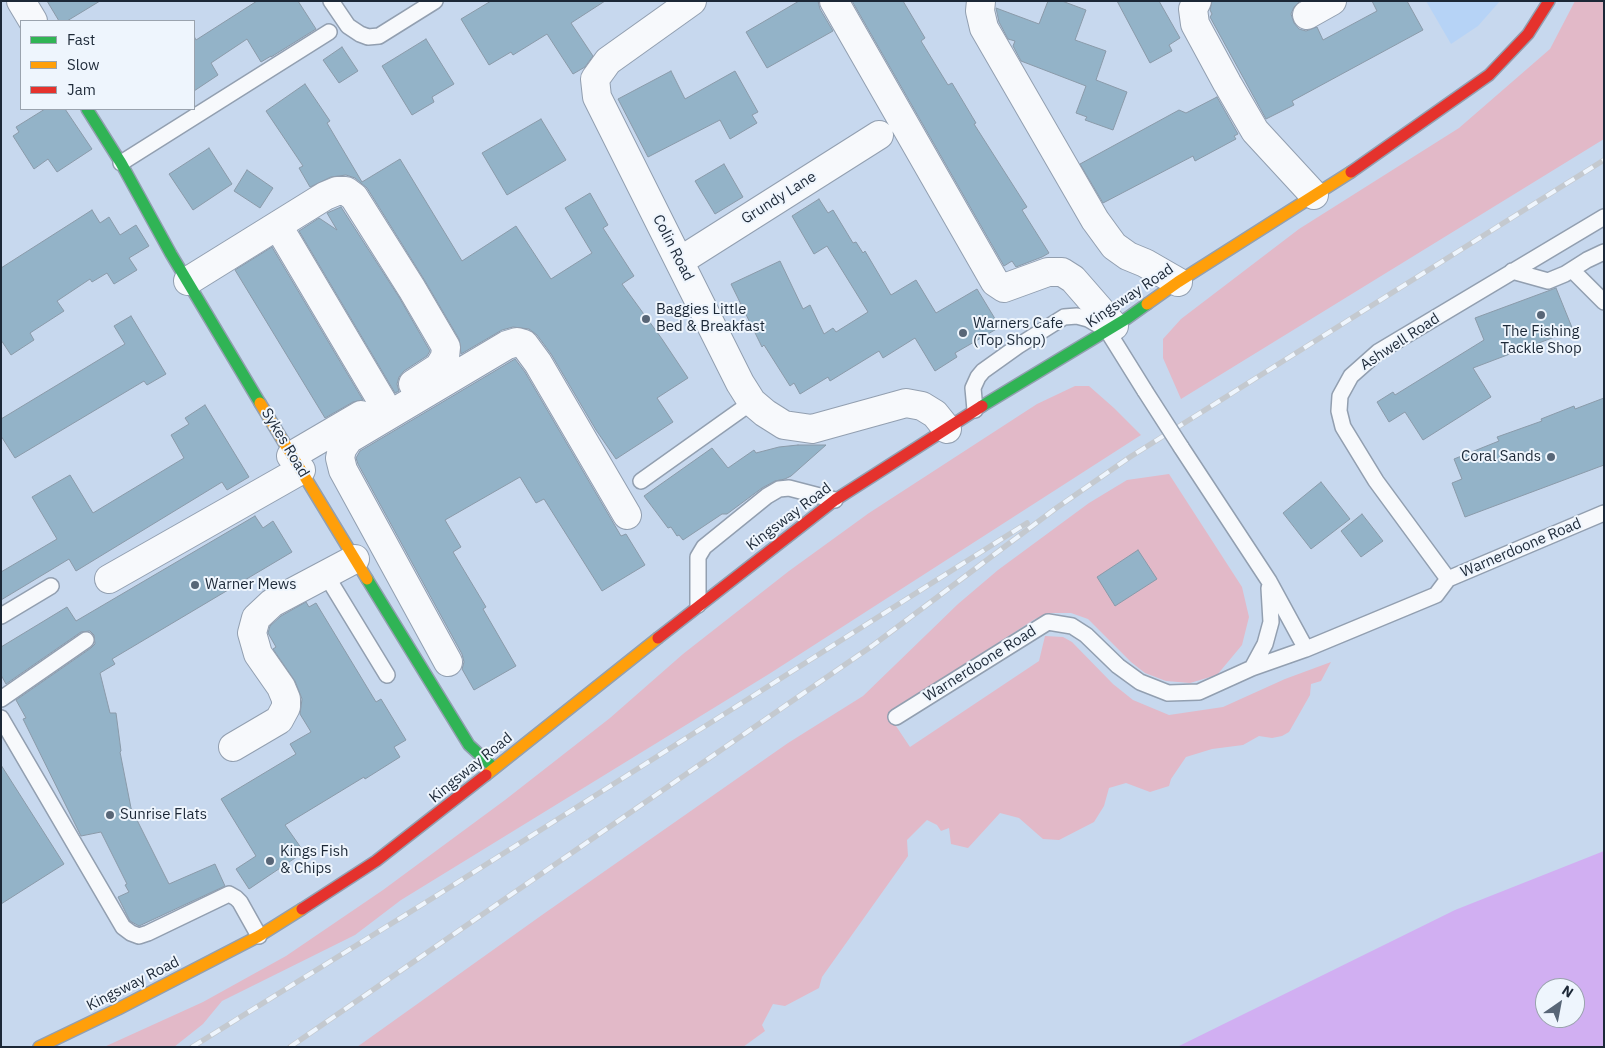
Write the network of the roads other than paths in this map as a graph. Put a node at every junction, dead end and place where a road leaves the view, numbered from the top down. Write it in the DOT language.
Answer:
graph roads {
  1 [pos="21,1"];
  2 [pos="331,1"];
  3 [pos="435,1"];
  4 [pos="692,1"];
  5 [pos="834,1"];
  6 [pos="981,1"];
  7 [pos="1197,1"];
  8 [pos="1332,1"];
  9 [pos="1549,1"];
  10 [pos="1307,15"];
  11 [pos="32,20"];
  12 [pos="328,32"];
  13 [pos="88,110"];
  14 [pos="879,135"];
  15 [pos="121,163"];
  16 [pos="1314,195"];
  17 [pos="1604,217"];
  18 [pos="278,226"];
  19 [pos="1604,252"];
  20 [pos="680,261"];
  21 [pos="1572,270"];
  22 [pos="1512,271"];
  23 [pos="188,281"];
  24 [pos="1178,282"];
  25 [pos="1604,302"];
  26 [pos="1111,328"];
  27 [pos="752,402"];
  28 [pos="383,403"];
  29 [pos="975,410"];
  30 [pos="946,429"];
  31 [pos="296,463"];
  32 [pos="641,481"];
  33 [pos="835,500"];
  34 [pos="1604,513"];
  35 [pos="626,515"];
  36 [pos="369,516"];
  37 [pos="340,536"];
  38 [pos="355,559"];
  39 [pos="326,574"];
  40 [pos="109,579"];
  41 [pos="1448,579"];
  42 [pos="1269,581"];
  43 [pos="51,586"];
  44 [pos="698,606"];
  45 [pos="1,616"];
  46 [pos="86,640"];
  47 [pos="1306,649"];
  48 [pos="448,662"];
  49 [pos="1252,668"];
  50 [pos="387,675"];
  51 [pos="1,699"];
  52 [pos="896,717"];
  53 [pos="1,718"];
  54 [pos="232,748"];
  55 [pos="494,768"];
  56 [pos="259,936"];
  57 [pos="39,1047"];
  1 -- 11 [label="street"];
  2 -- 3 [label="lane"];
  4 -- 20 [label="street, Colin Road"];
  5 -- 26 [label="street"];
  6 -- 24 [label="street"];
  7 -- 16 [label="street"];
  8 -- 10 [label="street"];
  9 -- 16 [label="main road, Kingsway Road"];
  12 -- 15 [label="lane"];
  13 -- 15 [label="main road, Sykes Road"];
  14 -- 20 [label="street, Grundy Lane"];
  15 -- 23 [label="main road, Sykes Road"];
  16 -- 24 [label="main road, Kingsway Road"];
  17 -- 22 [label="lane, Ashwell Road"];
  18 -- 23 [label="street"];
  18 -- 28 [label="street"];
  18 -- 28 [label="street"];
  19 -- 21 [label="lane"];
  20 -- 27 [label="street, Colin Road"];
  21 -- 22 [label="lane"];
  21 -- 25 [label="lane"];
  22 -- 41 [label="lane, Ashwell Road"];
  23 -- 31 [label="main road, Sykes Road"];
  24 -- 26 [label="main road, Kingsway Road"];
  26 -- 29 [label="main road, Kingsway Road"];
  26 -- 29 [label="lane"];
  26 -- 42 [label="lane, bridge"];
  27 -- 30 [label="street, Colin Road"];
  27 -- 32 [label="lane"];
  28 -- 31 [label="street"];
  29 -- 30 [label="main road, Kingsway Road"];
  30 -- 33 [label="main road, Kingsway Road"];
  31 -- 37 [label="main road, Sykes Road"];
  31 -- 40 [label="street"];
  33 -- 44 [label="main road, Kingsway Road"];
  33 -- 44 [label="lane"];
  34 -- 41 [label="lane, Warnerdoone Road"];
  35 -- 36 [label="street"];
  36 -- 37 [label="street"];
  36 -- 48 [label="street"];
  37 -- 38 [label="main road, Sykes Road"];
  38 -- 39 [label="street"];
  38 -- 55 [label="main road, Sykes Road"];
  39 -- 50 [label="lane"];
  39 -- 54 [label="street"];
  41 -- 47 [label="lane, Warnerdoone Road"];
  42 -- 47 [label="lane"];
  42 -- 49 [label="lane"];
  43 -- 45 [label="lane"];
  44 -- 55 [label="main road, Kingsway Road"];
  46 -- 51 [label="lane"];
  47 -- 49 [label="lane, Warnerdoone Road"];
  49 -- 52 [label="lane, Warnerdoone Road"];
  53 -- 56 [label="lane"];
  55 -- 56 [label="main road, Kingsway Road"];
  56 -- 57 [label="main road, Kingsway Road"];
}
